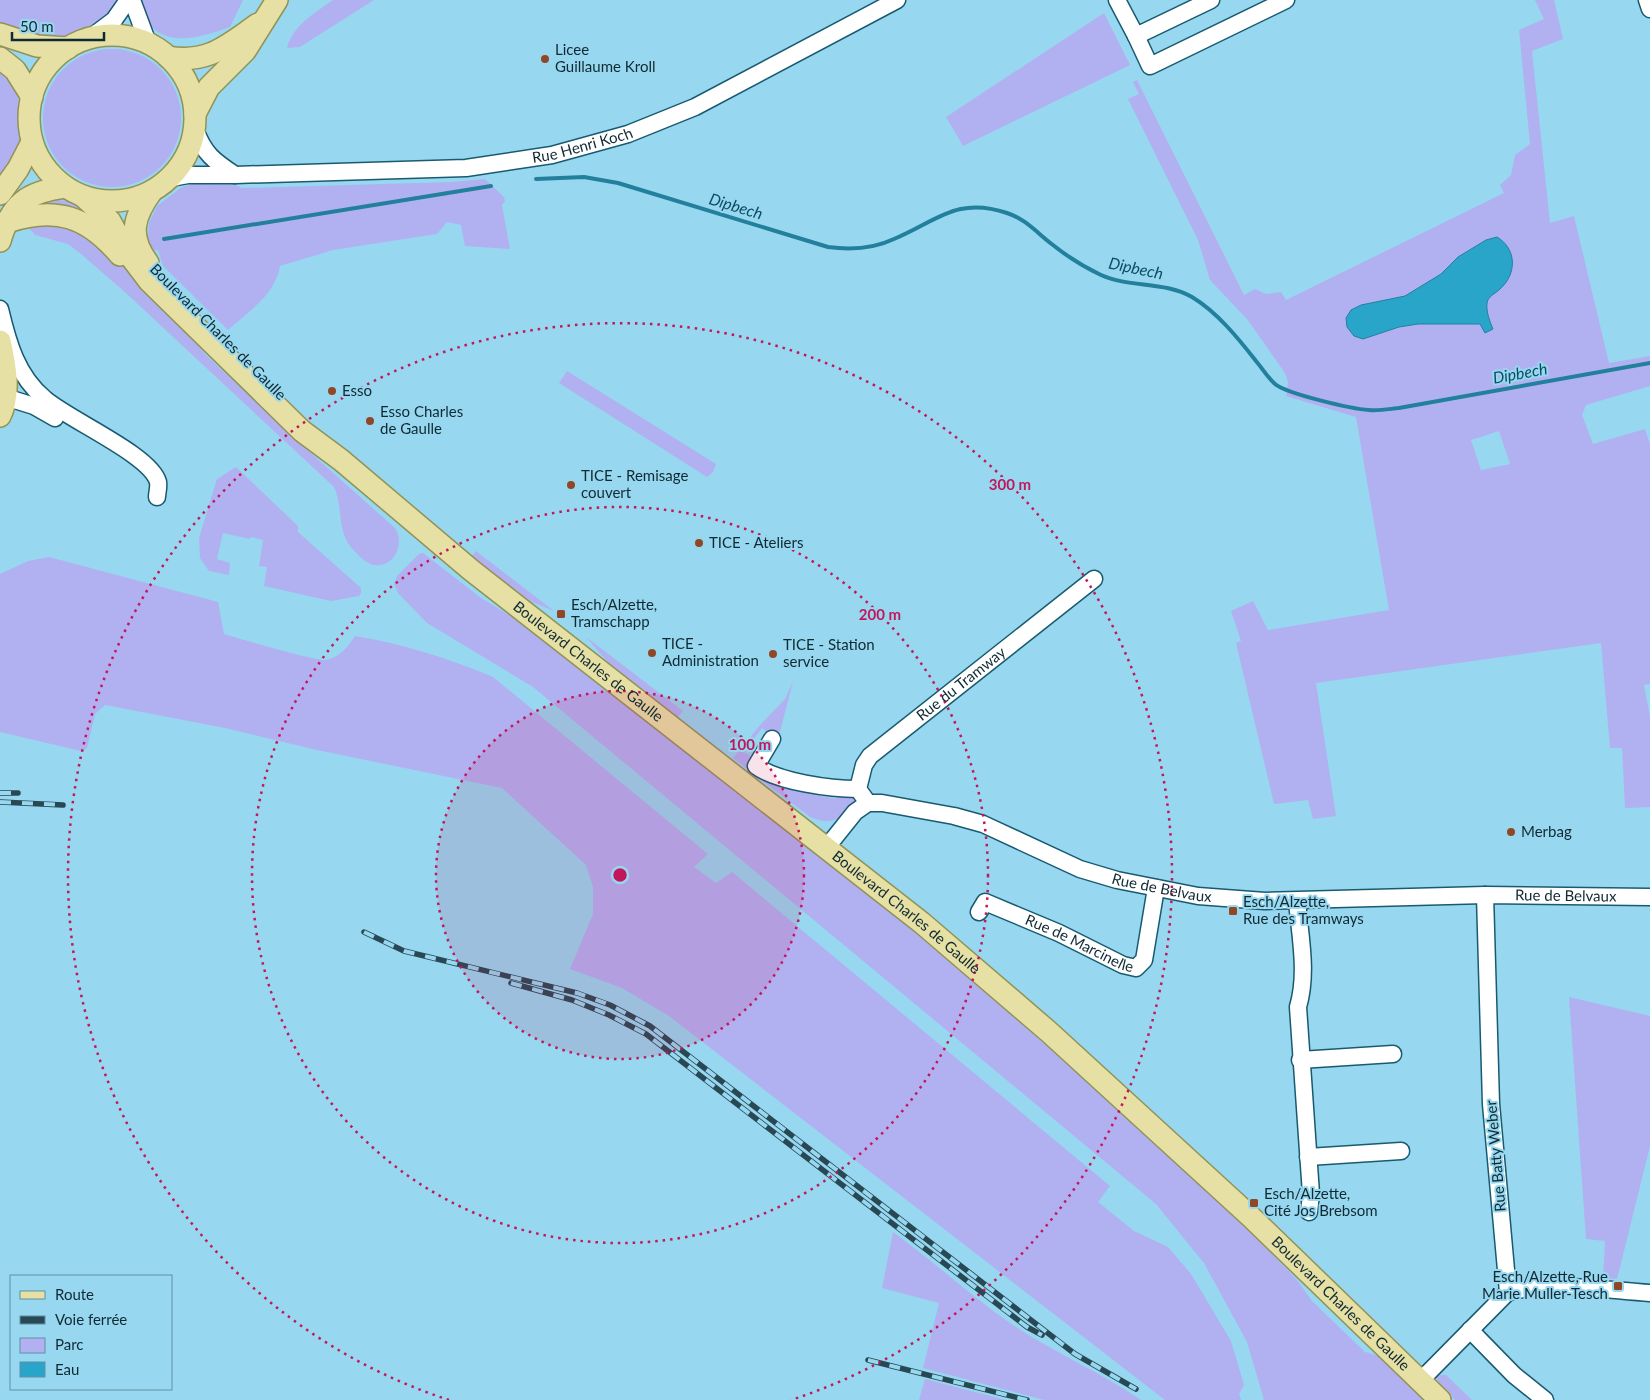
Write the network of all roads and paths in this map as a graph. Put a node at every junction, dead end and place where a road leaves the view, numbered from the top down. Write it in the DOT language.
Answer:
graph roads {
  1 [pos="130,0"];
  2 [pos="277,0"];
  3 [pos="897,0"];
  4 [pos="1117,0"];
  5 [pos="1210,0"];
  6 [pos="1286,0"];
  7 [pos="1647,0"];
  8 [pos="1650,9"];
  9 [pos="266,18"];
  10 [pos="0,34"];
  11 [pos="1136,36"];
  12 [pos="90,38"];
  13 [pos="148,44"];
  14 [pos="68,48"];
  15 [pos="168,57"];
  16 [pos="0,58"];
  17 [pos="32,97"];
  18 [pos="195,122"];
  19 [pos="32,142"];
  20 [pos="235,175"];
  21 [pos="171,178"];
  22 [pos="65,187"];
  23 [pos="152,192"];
  24 [pos="0,194"];
  25 [pos="84,196"];
  26 [pos="3,231"];
  27 [pos="0,309"];
  28 [pos="191,325"];
  29 [pos="0,341"];
  30 [pos="2,402"];
  31 [pos="341,460"];
  32 [pos="142,462"];
  33 [pos="157,498"];
  34 [pos="1094,579"];
  35 [pos="772,739"];
  36 [pos="850,789"];
  37 [pos="868,803"];
  38 [pos="827,847"];
  39 [pos="1156,888"];
  40 [pos="1485,895"];
  41 [pos="1650,897"];
  42 [pos="1297,901"];
  43 [pos="979,912"];
  44 [pos="1393,1054"];
  45 [pos="1300,1060"];
  46 [pos="1401,1151"];
  47 [pos="1308,1157"];
  48 [pos="1309,1212"];
  49 [pos="1508,1292"];
  50 [pos="1650,1293"];
  51 [pos="1470,1330"];
  52 [pos="1420,1381"];
  53 [pos="1440,1400"];
  54 [pos="1545,1400"];
  1 -- 12 [label="street"];
  1 -- 13 [label="street"];
  2 -- 9 [label="main road"];
  3 -- 20 [label="street, Rue Henri Koch"];
  4 -- 11 [label="street"];
  5 -- 11 [label="street"];
  6 -- 11 [label="street"];
  7 -- 8 [label="street"];
  9 -- 15 [label="main road"];
  9 -- 18 [label="main road"];
  10 -- 14 [label="main road"];
  12 -- 13 [label="main road"];
  12 -- 14 [label="main road"];
  13 -- 15 [label="main road"];
  14 -- 17 [label="main road"];
  15 -- 18 [label="main road"];
  16 -- 17 [label="main road"];
  17 -- 19 [label="main road"];
  18 -- 20 [label="street"];
  18 -- 21 [label="main road"];
  19 -- 22 [label="main road"];
  19 -- 24 [label="main road"];
  20 -- 21 [label="street, Rue Henri Koch"];
  21 -- 23 [label="main road"];
  22 -- 25 [label="main road"];
  22 -- 26 [label="main road"];
  23 -- 25 [label="main road"];
  23 -- 31 [label="main road, Boulevard Charles de Gaulle"];
  25 -- 28 [label="main road, Boulevard Charles de Gaulle"];
  26 -- 28 [label="main road, Boulevard Charles de Gaulle"];
  27 -- 32 [label="street"];
  28 -- 31 [label="main road, Boulevard Charles de Gaulle"];
  29 -- 30 [label="main road"];
  30 -- 32 [label="street"];
  31 -- 38 [label="main road, Boulevard Charles de Gaulle"];
  32 -- 33 [label="street"];
  34 -- 36 [label="street, Rue du Tramway"];
  35 -- 36 [label="street"];
  36 -- 37 [label="street"];
  37 -- 38 [label="street"];
  37 -- 39 [label="street, Rue de Belvaux"];
  38 -- 52 [label="main road, Boulevard Charles de Gaulle"];
  39 -- 42 [label="street, Rue de Belvaux"];
  39 -- 43 [label="street, Rue de Marcinelle"];
  40 -- 41 [label="street, Rue de Belvaux"];
  40 -- 42 [label="street, Rue de Belvaux"];
  40 -- 49 [label="street, Rue Batty Weber"];
  42 -- 45 [label="street"];
  44 -- 45 [label="street"];
  45 -- 47 [label="street"];
  46 -- 47 [label="street"];
  47 -- 48 [label="street"];
  49 -- 50 [label="street"];
  49 -- 51 [label="street"];
  51 -- 52 [label="street"];
  51 -- 54 [label="street"];
  52 -- 53 [label="main road, Boulevard Charles de Gaulle"];
}
